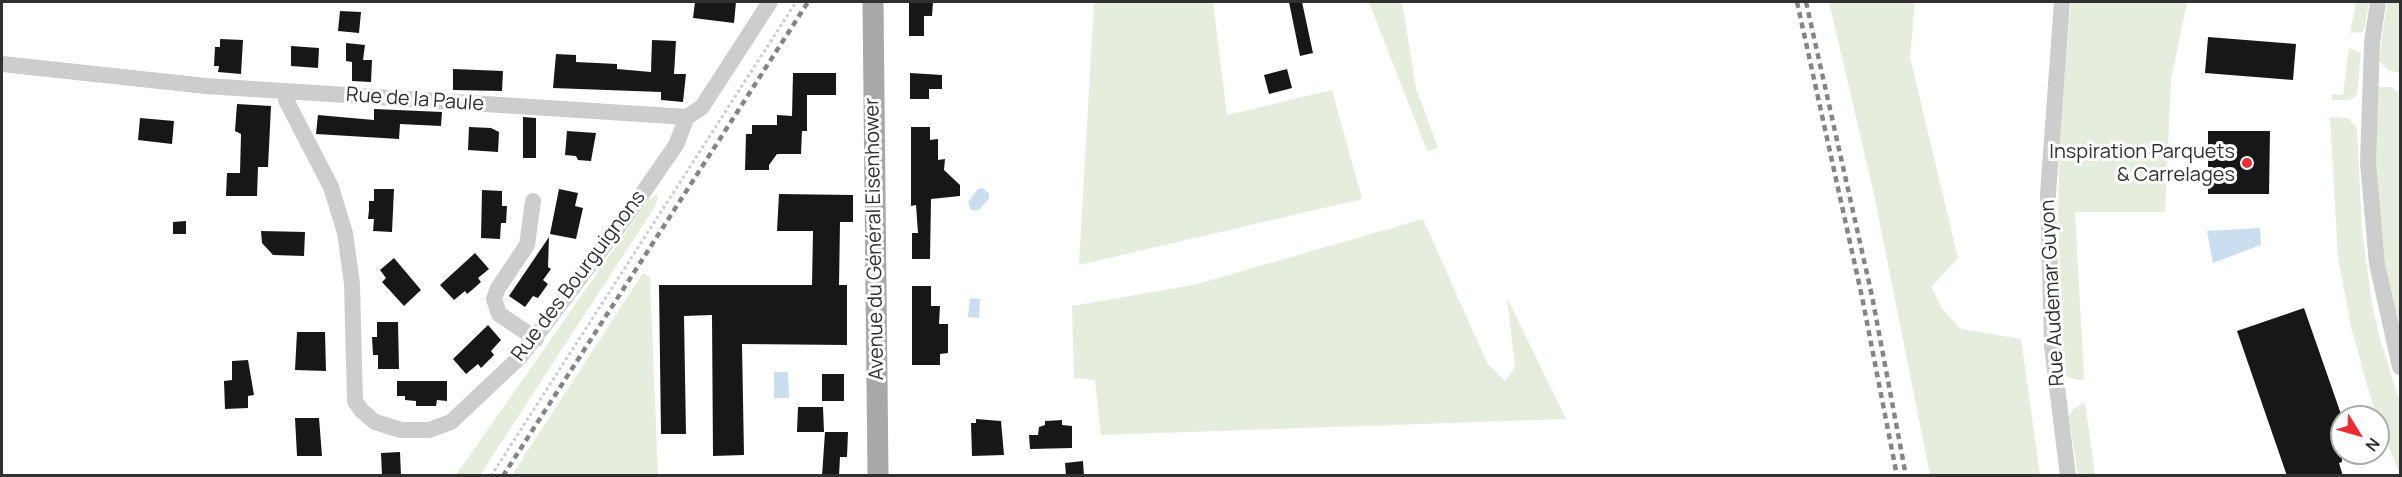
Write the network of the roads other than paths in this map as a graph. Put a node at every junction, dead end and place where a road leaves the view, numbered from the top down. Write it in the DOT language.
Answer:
graph roads {
  1 [pos="770,2"];
  2 [pos="873,2"];
  3 [pos="2062,2"];
  4 [pos="2378,2"];
  5 [pos="2,64"];
  6 [pos="288,92"];
  7 [pos="687,117"];
  8 [pos="533,201"];
  9 [pos="536,339"];
  10 [pos="2400,367"];
  11 [pos="878,476"];
  12 [pos="2068,476"];
  1 -- 7 [label="street"];
  2 -- 11 [label="main road, Avenue du Général Eisenhower"];
  3 -- 12 [label="street, Rue Audemar Guyon"];
  4 -- 10 [label="street"];
  5 -- 6 [label="street, Rue de la Paule"];
  6 -- 7 [label="street, Rue de la Paule"];
  6 -- 9 [label="street, Rue des Bourguignons"];
  7 -- 9 [label="street, Rue des Bourguignons"];
  8 -- 9 [label="street"];
}
